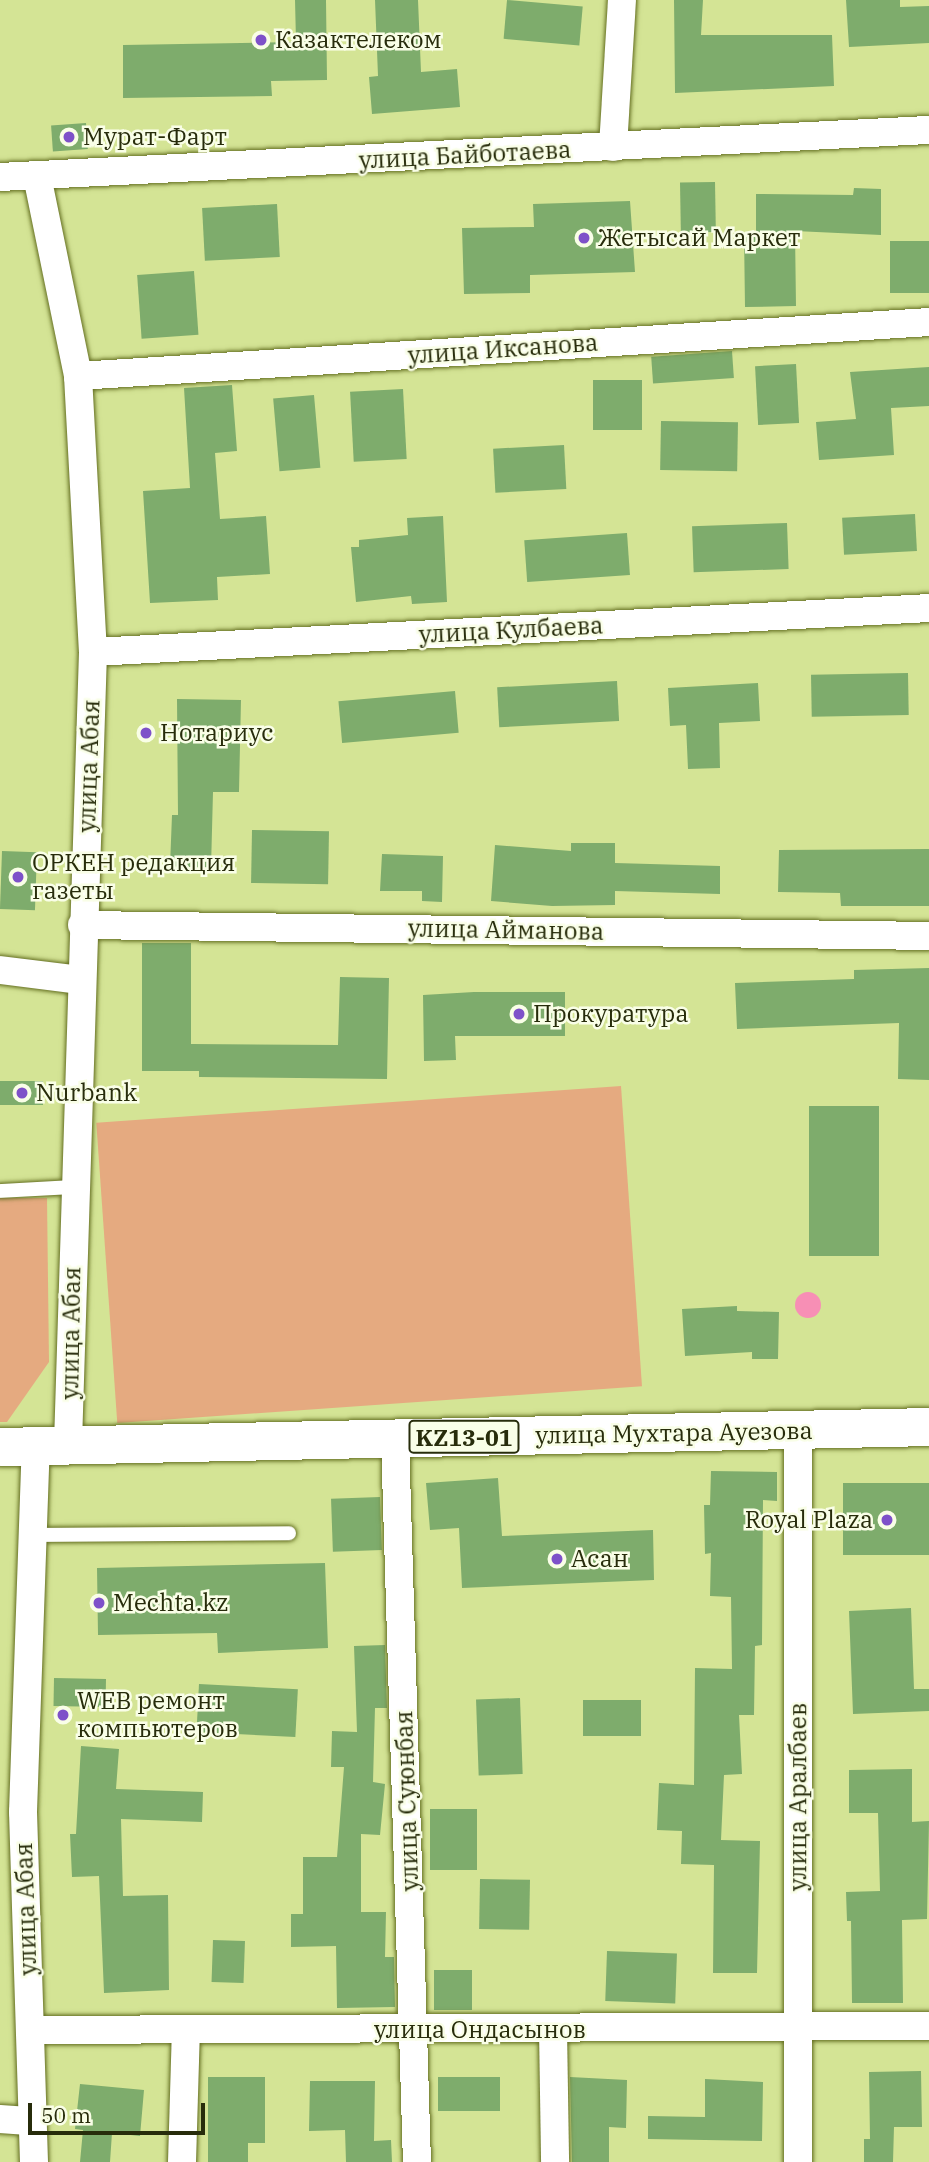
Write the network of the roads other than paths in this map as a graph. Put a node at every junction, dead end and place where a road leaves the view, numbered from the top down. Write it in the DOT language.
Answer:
graph roads {
  1 [pos="622,0"];
  2 [pos="929,130"];
  3 [pos="613,147"];
  4 [pos="37,176"];
  5 [pos="0,177"];
  6 [pos="929,322"];
  7 [pos="78,376"];
  8 [pos="929,608"];
  9 [pos="93,652"];
  10 [pos="82,925"];
  11 [pos="929,936"];
  12 [pos="0,970"];
  13 [pos="80,979"];
  14 [pos="75,1187"];
  15 [pos="0,1191"];
  16 [pos="929,1427"];
  17 [pos="798,1432"];
  18 [pos="395,1439"];
  19 [pos="35,1446"];
  20 [pos="289,1533"];
  21 [pos="34,1535"];
  22 [pos="929,2025"];
  23 [pos="799,2026"];
  24 [pos="186,2029"];
  25 [pos="553,2029"];
  26 [pos="31,2030"];
  27 [pos="414,2031"];
  28 [pos="0,2119"];
  29 [pos="32,2121"];
  30 [pos="34,2162"];
  31 [pos="182,2162"];
  32 [pos="417,2162"];
  33 [pos="555,2162"];
  34 [pos="798,2162"];
  1 -- 3 [label="street"];
  2 -- 3 [label="street, улица Байботаева"];
  3 -- 4 [label="street, улица Байботаева"];
  4 -- 5 [label="street, улица Байботаева"];
  4 -- 7 [label="street, улица Абая"];
  6 -- 7 [label="street, улица Иксанова"];
  7 -- 9 [label="street, улица Абая"];
  8 -- 9 [label="street, улица Кулбаева"];
  9 -- 10 [label="street, улица Абая"];
  10 -- 11 [label="street, улица Айманова"];
  10 -- 13 [label="street, улица Абая"];
  12 -- 13 [label="street"];
  13 -- 14 [label="street, улица Абая"];
  14 -- 15 [label="lane"];
  14 -- 19 [label="street, улица Абая"];
  16 -- 17 [label="main road, улица Мухтара Ауезова / KZ13-01"];
  17 -- 18 [label="main road, улица Мухтара Ауезова / KZ13-01"];
  17 -- 23 [label="street, улица Аралбаев"];
  18 -- 19 [label="main road, улица Мухтара Ауезова / KZ13-01"];
  18 -- 27 [label="street, улица Суюнбая"];
  19 -- 21 [label="street, улица Абая"];
  20 -- 21 [label="lane"];
  21 -- 26 [label="street, улица Абая"];
  22 -- 23 [label="street, улица Ондасынов"];
  23 -- 25 [label="street, улица Ондасынов"];
  23 -- 34 [label="street, улица Аралбаев"];
  24 -- 26 [label="street, улица Ондасынов"];
  24 -- 27 [label="street, улица Ондасынов"];
  24 -- 31 [label="street"];
  25 -- 27 [label="street, улица Ондасынов"];
  25 -- 33 [label="street"];
  26 -- 29 [label="street, улица Абая"];
  27 -- 32 [label="street, улица Суюнбая"];
  28 -- 29 [label="street"];
  29 -- 30 [label="street, улица Абая"];
}
